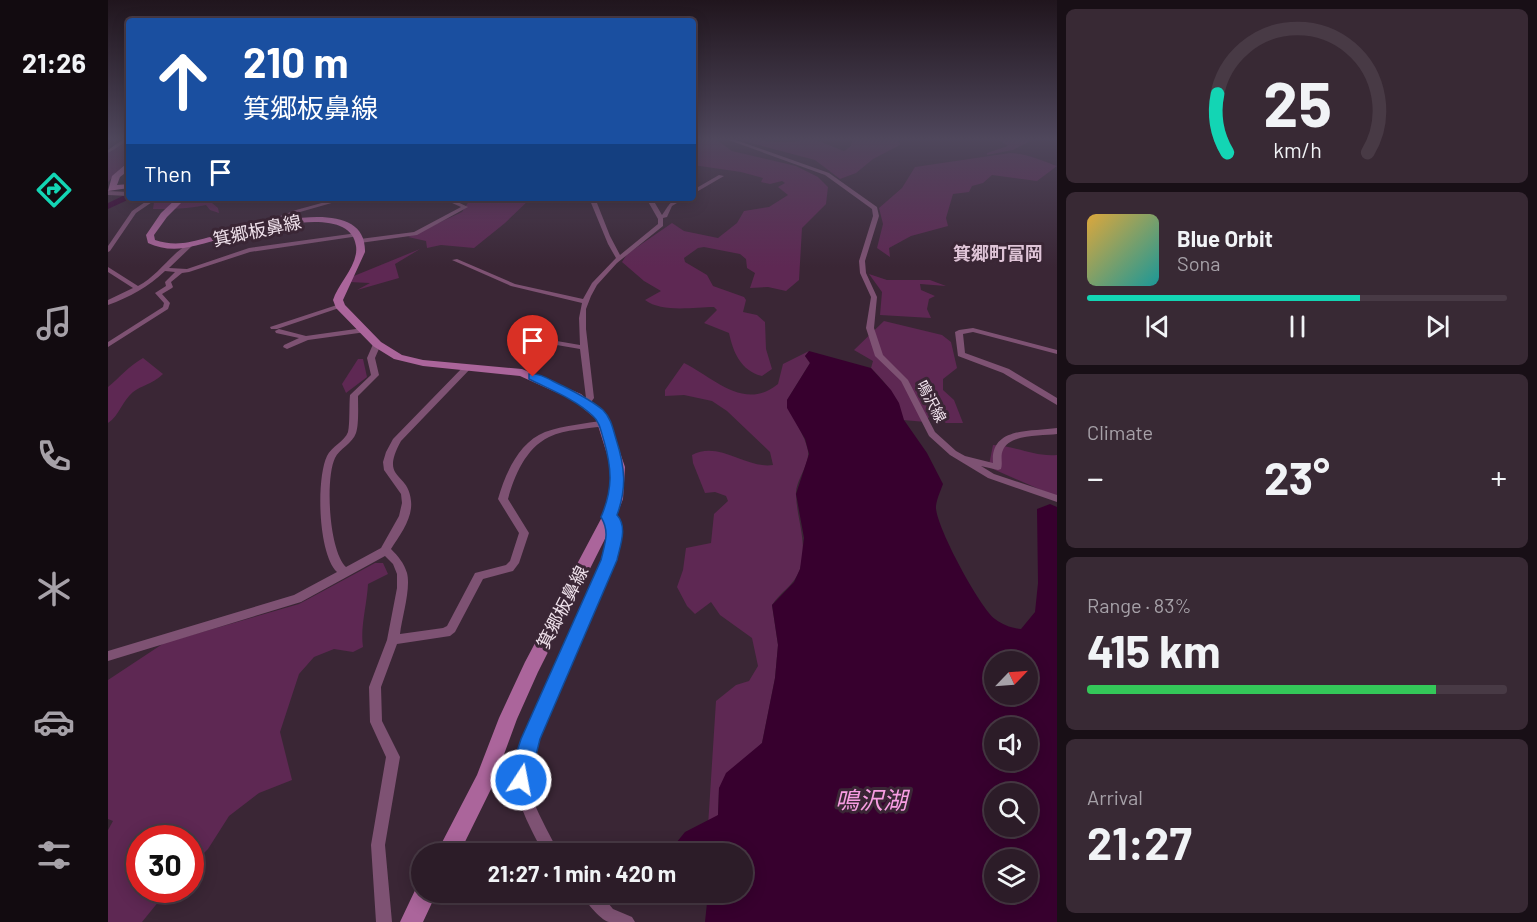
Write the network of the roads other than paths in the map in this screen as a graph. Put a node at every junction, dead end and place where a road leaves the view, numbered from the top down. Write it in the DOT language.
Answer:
graph roads {
  1 [pos="712,181"];
  2 [pos="837,181"];
  3 [pos="126,187"];
  4 [pos="109,190"];
  5 [pos="696,190"];
  6 [pos="126,193"];
  7 [pos="151,201"];
  8 [pos="179,201"];
  9 [pos="335,201"];
  10 [pos="451,201"];
  11 [pos="594,201"];
  12 [pos="651,201"];
  13 [pos="677,201"];
  14 [pos="660,217"];
  15 [pos="249,229"];
  16 [pos="358,238"];
  17 [pos="190,244"];
  18 [pos="108,250"];
  19 [pos="619,258"];
  20 [pos="455,260"];
  21 [pos="108,269"];
  22 [pos="162,269"];
  23 [pos="179,272"];
  24 [pos="139,289"];
  25 [pos="585,302"];
  26 [pos="108,303"];
  27 [pos="340,306"];
  28 [pos="363,330"];
  29 [pos="516,336"];
  30 [pos="306,338"];
  31 [pos="377,344"];
  32 [pos="108,345"];
  33 [pos="287,347"];
  34 [pos="585,348"];
  35 [pos="1057,352"];
  36 [pos="468,367"];
  37 [pos="1057,402"];
  38 [pos="586,403"];
  39 [pos="605,423"];
  40 [pos="1057,431"];
  41 [pos="961,459"];
  42 [pos="1057,500"];
  43 [pos="609,517"];
  44 [pos="385,551"];
  45 [pos="346,573"];
  46 [pos="393,640"];
  47 [pos="108,656"];
  48 [pos="453,843"];
  49 [pos="546,843"];
  50 [pos="420,903"];
  51 [pos="598,903"];
  52 [pos="384,922"];
  53 [pos="411,922"];
  54 [pos="627,922"];
  1 -- 5 [label="street"];
  2 -- 41 [label="street, 鳴沢線"];
  3 -- 4 [label="main road"];
  4 -- 6 [label="street"];
  7 -- 18 [label="street"];
  8 -- 17 [label="main road, 箕郷板鼻線"];
  9 -- 15 [label="street"];
  10 -- 16 [label="street"];
  11 -- 19 [label="street"];
  12 -- 14 [label="street"];
  13 -- 14 [label="street"];
  14 -- 19 [label="street"];
  15 -- 16 [label="main road, 箕郷板鼻線"];
  15 -- 17 [label="main road, 箕郷板鼻線"];
  16 -- 23 [label="street"];
  16 -- 27 [label="main road"];
  17 -- 22 [label="street"];
  19 -- 25 [label="street"];
  20 -- 25 [label="street"];
  21 -- 24 [label="street"];
  22 -- 23 [label="street"];
  22 -- 24 [label="street"];
  23 -- 32 [label="street"];
  24 -- 26 [label="street"];
  25 -- 34 [label="street"];
  27 -- 28 [label="main road, 箕郷板鼻線"];
  27 -- 30 [label="street"];
  28 -- 30 [label="street"];
  28 -- 31 [label="main road, 箕郷板鼻線"];
  29 -- 34 [label="street"];
  30 -- 33 [label="street"];
  31 -- 36 [label="main road, 箕郷板鼻線"];
  31 -- 45 [label="street"];
  34 -- 38 [label="street"];
  35 -- 37 [label="street"];
  36 -- 38 [label="main road, 箕郷板鼻線"];
  36 -- 44 [label="street"];
  38 -- 39 [label="main road, 箕郷板鼻線"];
  39 -- 43 [label="main road, 箕郷板鼻線"];
  39 -- 46 [label="street"];
  40 -- 41 [label="street"];
  41 -- 42 [label="street, 鳴沢線"];
  43 -- 48 [label="main road, 箕郷板鼻線"];
  43 -- 49 [label="street"];
  44 -- 45 [label="street"];
  44 -- 46 [label="street"];
  45 -- 47 [label="street"];
  46 -- 52 [label="street"];
  50 -- 53 [label="main road"];
  51 -- 54 [label="street"];
}
